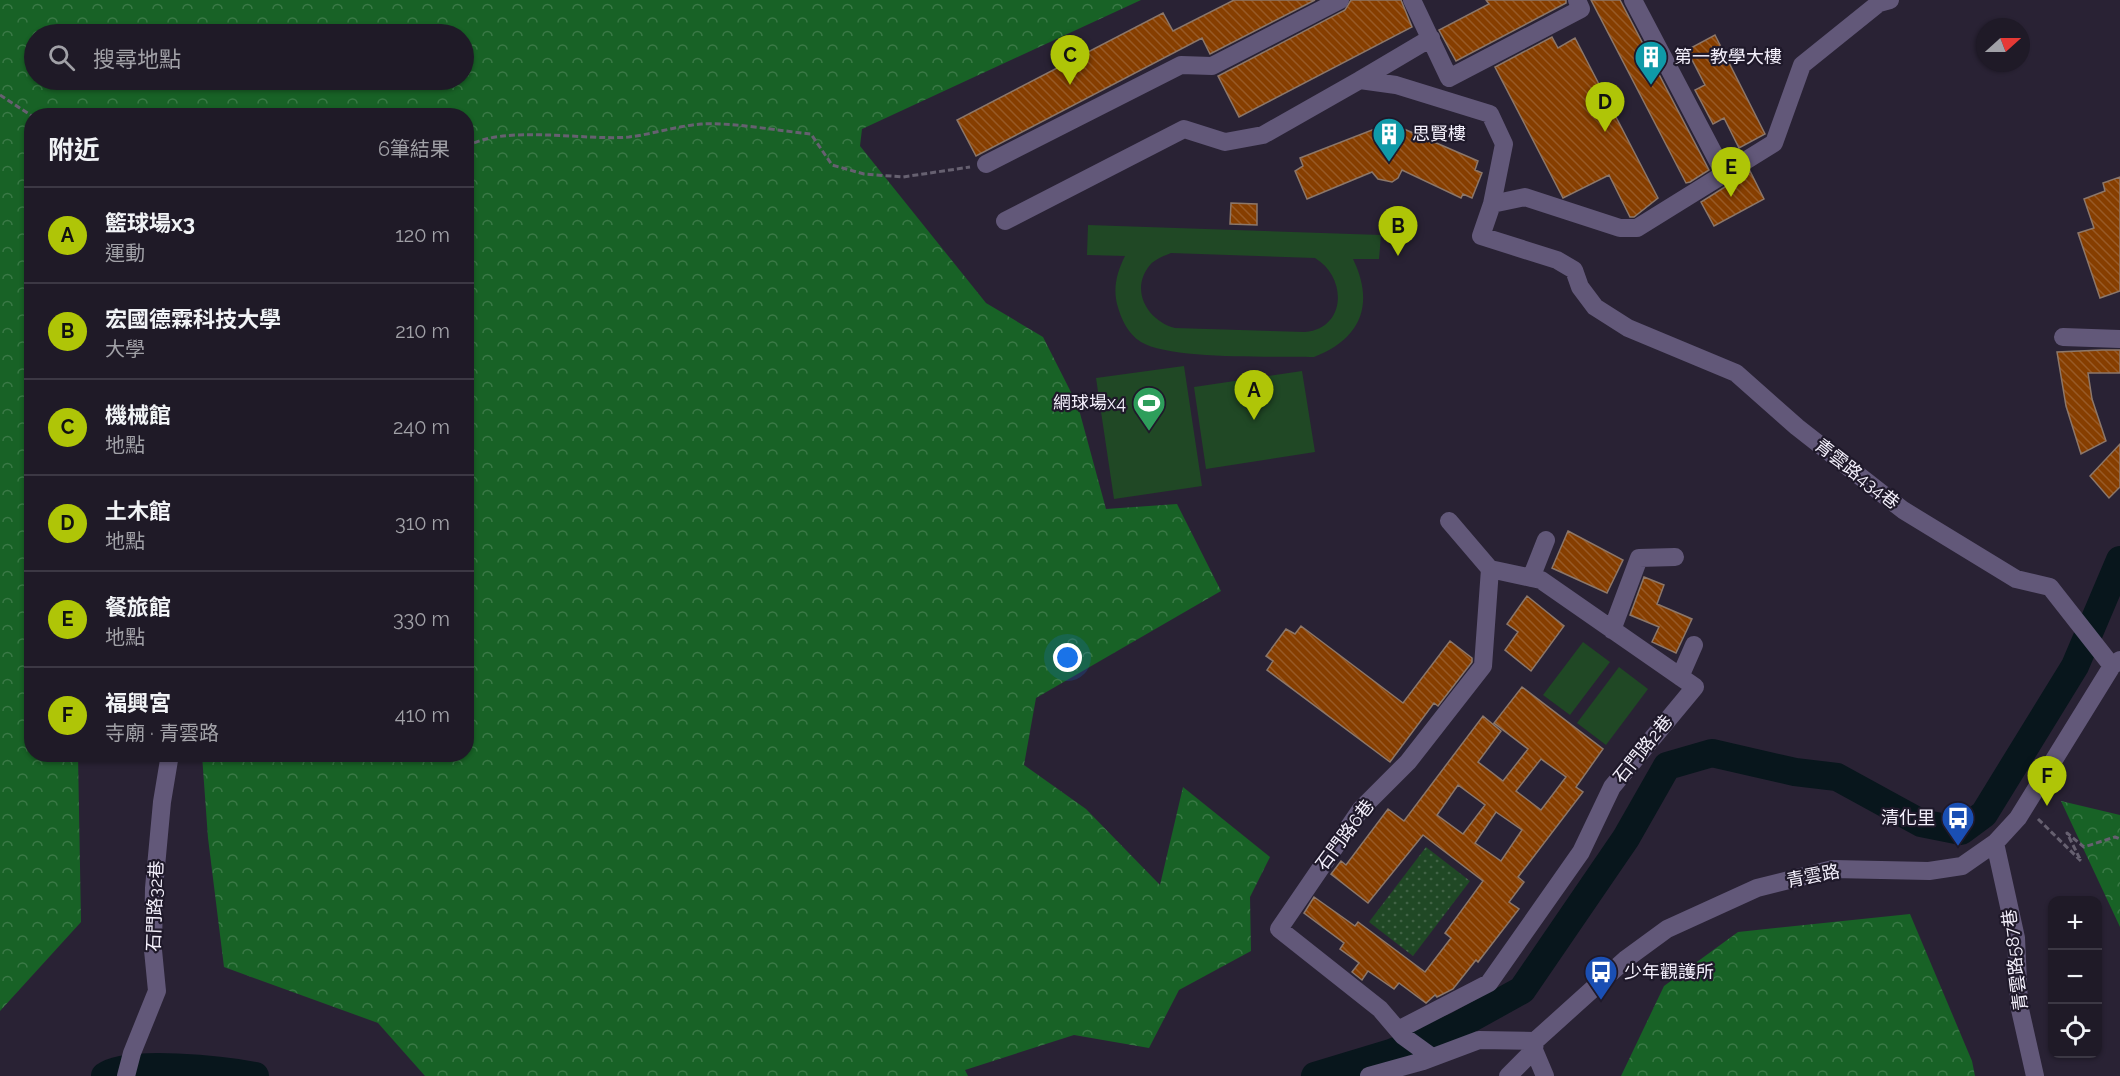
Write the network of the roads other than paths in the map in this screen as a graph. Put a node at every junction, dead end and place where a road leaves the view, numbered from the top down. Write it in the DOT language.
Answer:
graph roads {
  1 [pos="1340,0"];
  2 [pos="1412,0"];
  3 [pos="1577,0"];
  4 [pos="1633,0"];
  5 [pos="1890,0"];
  6 [pos="1431,38"];
  7 [pos="1360,80"];
  8 [pos="986,164"];
  9 [pos="1724,174"];
  10 [pos="1492,204"];
  11 [pos="1005,221"];
  12 [pos="2063,337"];
  13 [pos="2120,339"];
  14 [pos="1449,521"];
  15 [pos="1546,540"];
  16 [pos="1675,556"];
  17 [pos="1490,569"];
  18 [pos="1531,578"];
  19 [pos="1612,630"];
  20 [pos="1694,645"];
  21 [pos="2112,661"];
  22 [pos="1680,677"];
  23 [pos="169,762"];
  24 [pos="1995,843"];
  25 [pos="1401,1033"];
  26 [pos="1534,1045"];
  27 [pos="1432,1057"];
  28 [pos="126,1075"];
  29 [pos="1369,1076"];
  30 [pos="1508,1076"];
  31 [pos="1545,1076"];
  32 [pos="2035,1076"];
  1 -- 8 [label="street"];
  2 -- 6 [label="street"];
  3 -- 6 [label="street"];
  4 -- 9 [label="street"];
  5 -- 9 [label="street"];
  6 -- 7 [label="street"];
  7 -- 10 [label="street"];
  7 -- 11 [label="street"];
  9 -- 10 [label="street"];
  10 -- 21 [label="street, 青雲路434巷"];
  12 -- 13 [label="street"];
  14 -- 17 [label="street"];
  15 -- 18 [label="street"];
  16 -- 19 [label="street"];
  17 -- 18 [label="street"];
  17 -- 25 [label="street, 石門路6巷"];
  18 -- 19 [label="street"];
  19 -- 22 [label="street"];
  20 -- 22 [label="street"];
  21 -- 24 [label="street, 青雲路"];
  22 -- 25 [label="street, 石門路2巷"];
  23 -- 28 [label="street, 石門路32巷"];
  24 -- 26 [label="street, 青雲路"];
  24 -- 32 [label="street, 青雲路587巷"];
  25 -- 27 [label="street"];
  26 -- 27 [label="street"];
  26 -- 30 [label="street, 青雲路"];
  26 -- 31 [label="street"];
  27 -- 29 [label="street"];
}
